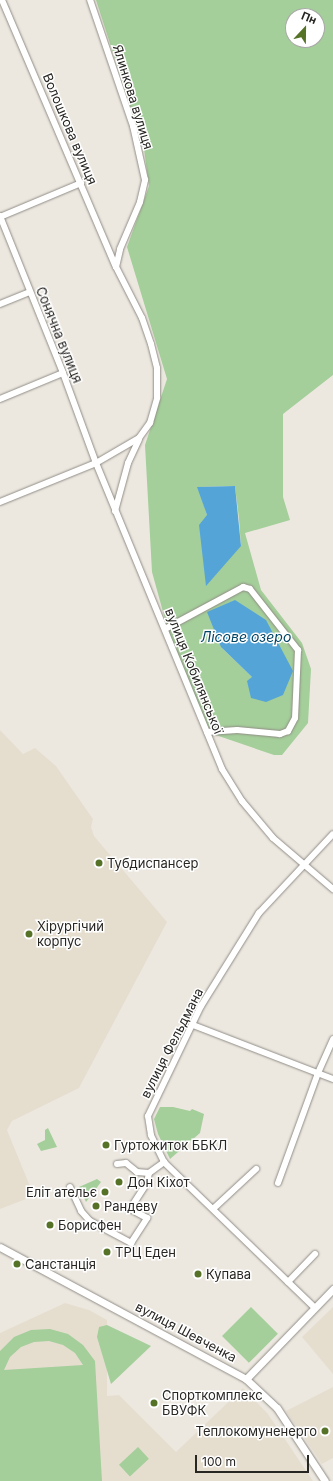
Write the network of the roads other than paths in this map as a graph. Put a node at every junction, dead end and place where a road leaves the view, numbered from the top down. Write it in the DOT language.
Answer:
graph roads {
  1 [pos="2,0"];
  2 [pos="90,0"];
  3 [pos="81,183"];
  4 [pos="0,217"];
  5 [pos="116,267"];
  6 [pos="30,292"];
  7 [pos="0,304"];
  8 [pos="64,374"];
  9 [pos="0,399"];
  10 [pos="139,438"];
  11 [pos="96,463"];
  12 [pos="0,502"];
  13 [pos="115,511"];
  14 [pos="165,629"];
  15 [pos="207,732"];
  16 [pos="333,834"];
  17 [pos="306,864"];
  18 [pos="333,889"];
  19 [pos="193,1025"];
  20 [pos="333,1040"];
  21 [pos="318,1073"];
  22 [pos="333,1080"];
  23 [pos="164,1162"];
  24 [pos="117,1164"];
  25 [pos="256,1169"];
  26 [pos="149,1173"];
  27 [pos="278,1183"];
  28 [pos="70,1187"];
  29 [pos="213,1209"];
  30 [pos="0,1247"];
  31 [pos="315,1254"];
  32 [pos="288,1282"];
  33 [pos="333,1289"];
  34 [pos="315,1308"];
  35 [pos="246,1378"];
  36 [pos="325,1481"];
  1 -- 3 [label="street, Волошкова вулиця"];
  2 -- 5 [label="street, Ялинкова вулиця"];
  3 -- 4 [label="street"];
  3 -- 5 [label="street, Волошкова вулиця"];
  4 -- 6 [label="street, Сонячна вулиця"];
  5 -- 10 [label="street"];
  6 -- 7 [label="street"];
  6 -- 8 [label="street, Сонячна вулиця"];
  8 -- 9 [label="street"];
  8 -- 11 [label="street, Сонячна вулиця"];
  10 -- 11 [label="street"];
  10 -- 13 [label="street"];
  11 -- 12 [label="street"];
  11 -- 13 [label="street, вулиця Кобилянської"];
  13 -- 14 [label="street, вулиця Кобилянської"];
  14 -- 15 [label="street, вулиця Кобилянської"];
  14 -- 15 [label="street"];
  15 -- 17 [label="street, вулиця Кобилянської"];
  16 -- 17 [label="street, вулиця Фельдмана"];
  17 -- 18 [label="street, вулиця Кобилянської"];
  17 -- 19 [label="street, вулиця Фельдмана"];
  19 -- 21 [label="street"];
  19 -- 23 [label="street, вулиця Фельдмана"];
  20 -- 21 [label="street"];
  21 -- 22 [label="street"];
  21 -- 27 [label="street"];
  23 -- 26 [label="street"];
  23 -- 29 [label="street, вулиця Фельдмана"];
  24 -- 26 [label="street"];
  25 -- 29 [label="street"];
  26 -- 28 [label="street"];
  29 -- 32 [label="street, вулиця Фельдмана"];
  30 -- 35 [label="street, вулиця Шевченка"];
  31 -- 32 [label="street"];
  32 -- 34 [label="street, вулиця Фельдмана"];
  33 -- 34 [label="street"];
  34 -- 35 [label="street"];
  35 -- 36 [label="street, вулиця Шевченка"];
}
